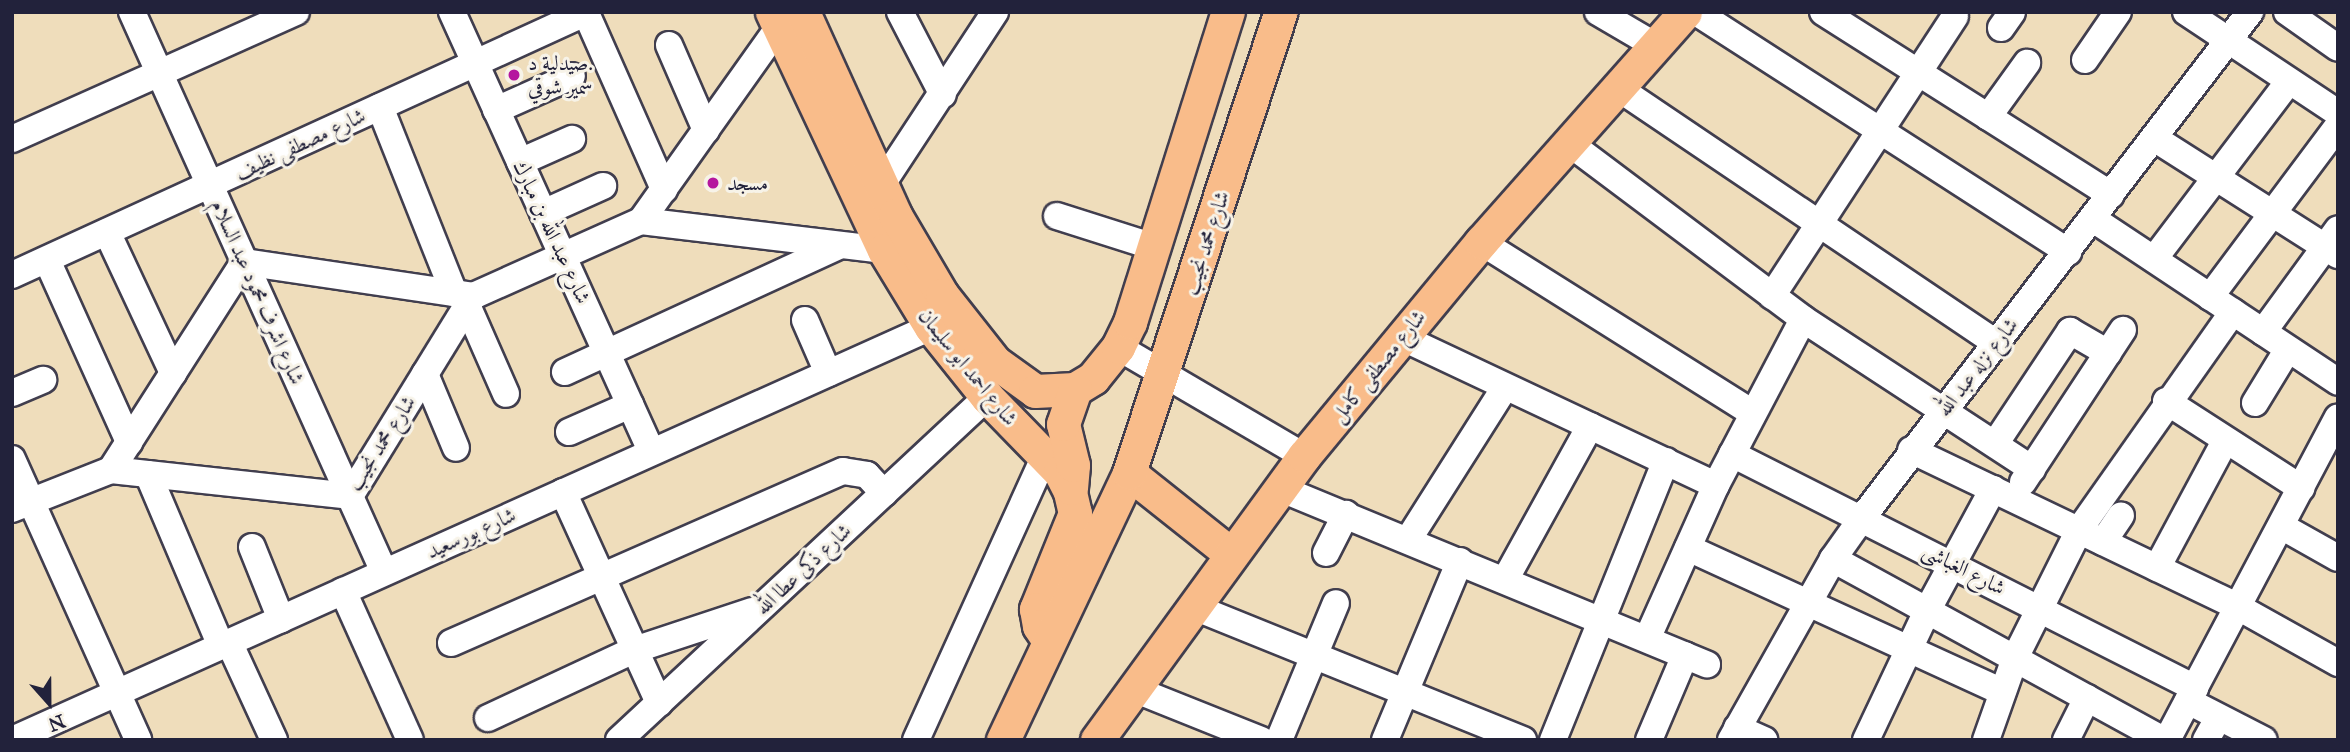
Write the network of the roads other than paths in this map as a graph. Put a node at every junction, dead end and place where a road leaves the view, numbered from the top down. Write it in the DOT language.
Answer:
graph roads {
  1 [pos="132,12"];
  2 [pos="296,12"];
  3 [pos="452,12"];
  4 [pos="900,12"];
  5 [pos="995,12"];
  6 [pos="1228,12"];
  7 [pos="1281,12"];
  8 [pos="1598,12"];
  9 [pos="1685,12"];
  10 [pos="1696,12"];
  11 [pos="2118,12"];
  12 [pos="2186,12"];
  13 [pos="2250,12"];
  14 [pos="2287,12"];
  15 [pos="587,13"];
  16 [pos="1829,14"];
  17 [pos="1955,16"];
  18 [pos="785,17"];
  19 [pos="2228,41"];
  20 [pos="669,45"];
  21 [pos="1656,46"];
  22 [pos="2338,48"];
  23 [pos="2085,60"];
  24 [pos="2027,63"];
  25 [pos="475,64"];
  26 [pos="160,73"];
  27 [pos="1919,73"];
  28 [pos="572,76"];
  29 [pos="2289,81"];
  30 [pos="1618,88"];
  31 [pos="943,95"];
  32 [pos="380,107"];
  33 [pos="496,110"];
  34 [pos="2338,113"];
  35 [pos="1988,117"];
  36 [pos="2338,126"];
  37 [pos="706,130"];
  38 [pos="1880,131"];
  39 [pos="2154,138"];
  40 [pos="12,139"];
  41 [pos="572,139"];
  42 [pos="1569,143"];
  43 [pos="520,162"];
  44 [pos="2216,177"];
  45 [pos="881,184"];
  46 [pos="210,185"];
  47 [pos="603,186"];
  48 [pos="664,189"];
  49 [pos="2111,195"];
  50 [pos="543,213"];
  51 [pos="2273,213"];
  52 [pos="1057,216"];
  53 [pos="2093,219"];
  54 [pos="641,221"];
  55 [pos="1821,222"];
  56 [pos="107,232"];
  57 [pos="1481,242"];
  58 [pos="2334,243"];
  59 [pos="841,245"];
  60 [pos="898,247"];
  61 [pos="1154,247"];
  62 [pos="2068,252"];
  63 [pos="563,256"];
  64 [pos="2154,259"];
  65 [pos="47,260"];
  66 [pos="244,262"];
  67 [pos="12,275"];
  68 [pos="1772,296"];
  69 [pos="2210,297"];
  70 [pos="465,298"];
  71 [pos="2233,312"];
  72 [pos="1804,319"];
  73 [pos="805,320"];
  74 [pos="930,327"];
  75 [pos="2123,330"];
  76 [pos="2263,332"];
  77 [pos="1401,337"];
  78 [pos="1996,342"];
  79 [pos="1118,347"];
  80 [pos="2288,349"];
  81 [pos="607,353"];
  82 [pos="2108,353"];
  83 [pos="173,373"];
  84 [pos="565,373"];
  85 [pos="828,373"];
  86 [pos="425,374"];
  87 [pos="1164,375"];
  88 [pos="43,380"];
  89 [pos="2338,382"];
  90 [pos="1505,387"];
  91 [pos="1075,389"];
  92 [pos="12,393"];
  93 [pos="506,394"];
  94 [pos="987,397"];
  95 [pos="2166,401"];
  96 [pos="2255,403"];
  97 [pos="630,405"];
  98 [pos="1943,409"];
  99 [pos="1753,413"];
  100 [pos="2338,417"];
  101 [pos="1590,426"];
  102 [pos="569,432"];
  103 [pos="2225,441"];
  104 [pos="129,442"];
  105 [pos="1995,444"];
  106 [pos="456,448"];
  107 [pos="1911,450"];
  108 [pos="652,452"];
  109 [pos="1732,454"];
  110 [pos="1045,456"];
  111 [pos="1304,456"];
  112 [pos="2329,457"];
  113 [pos="12,459"];
  114 [pos="1666,461"];
  115 [pos="2032,469"];
  116 [pos="111,470"];
  117 [pos="1129,473"];
  118 [pos="148,474"];
  119 [pos="1716,485"];
  120 [pos="1279,488"];
  121 [pos="2301,488"];
  122 [pos="563,492"];
  123 [pos="1070,492"];
  124 [pos="884,494"];
  125 [pos="2003,494"];
  126 [pos="350,496"];
  127 [pos="22,506"];
  128 [pos="1346,514"];
  129 [pos="2121,515"];
  130 [pos="1862,518"];
  131 [pos="2281,526"];
  132 [pos="2079,530"];
  133 [pos="1408,540"];
  134 [pos="2103,542"];
  135 [pos="252,547"];
  136 [pos="1688,548"];
  137 [pos="1326,553"];
  138 [pos="1231,554"];
  139 [pos="2338,558"];
  140 [pos="1833,559"];
  141 [pos="1460,561"];
  142 [pos="1952,564"];
  143 [pos="2157,568"];
  144 [pos="384,572"];
  145 [pos="601,577"];
  146 [pos="1505,580"];
  147 [pos="343,591"];
  148 [pos="1336,603"];
  149 [pos="1808,603"];
  150 [pos="1194,607"];
  151 [pos="2038,607"];
  152 [pos="2238,607"];
  153 [pos="760,608"];
  154 [pos="1927,611"];
  155 [pos="281,619"];
  156 [pos="1601,620"];
  157 [pos="1647,639"];
  158 [pos="1049,641"];
  159 [pos="451,643"];
  160 [pos="225,644"];
  161 [pos="1908,649"];
  162 [pos="634,650"];
  163 [pos="1314,656"];
  164 [pos="2015,658"];
  165 [pos="2338,663"];
  166 [pos="1136,690"];
  167 [pos="117,692"];
  168 [pos="1405,692"];
  169 [pos="2002,692"];
  170 [pos="2191,694"];
  171 [pos="2087,698"];
  172 [pos="659,703"];
  173 [pos="488,718"];
  174 [pos="2213,728"];
  175 [pos="1734,734"];
  176 [pos="1996,736"];
  177 [pos="12,740"];
  178 [pos="138,740"];
  179 [pos="274,740"];
  180 [pos="410,740"];
  181 [pos="619,740"];
  182 [pos="916,740"];
  183 [pos="1003,740"];
  184 [pos="1097,740"];
  185 [pos="1261,740"];
  186 [pos="1279,740"];
  187 [pos="1385,740"];
  188 [pos="1523,740"];
  189 [pos="1553,740"];
  190 [pos="1649,740"];
  191 [pos="1764,740"];
  192 [pos="1866,740"];
  193 [pos="2066,740"];
  194 [pos="2165,740"];
  195 [pos="2264,740"];
  1 -- 26 [label="street, شارع اشرف محمود عبد السلام"];
  2 -- 26 [label="street"];
  3 -- 25 [label="street, شارع عبد الله بن مبارك"];
  4 -- 31 [label="street"];
  5 -- 31 [label="street"];
  6 -- 61 [label="main road"];
  7 -- 87 [label="main road, شارع محمد نجيب"];
  8 -- 21 [label="street"];
  9 -- 21 [label="main road, شارع مصطفى كامل"];
  10 -- 38 [label="street"];
  11 -- 23 [label="street"];
  12 -- 19 [label="street"];
  13 -- 19 [label="street, شارع نزله عبد الله"];
  14 -- 22 [label="street"];
  15 -- 25 [label="street, شارع مصطفى نظيف"];
  15 -- 48 [label="street"];
  16 -- 27 [label="street"];
  17 -- 27 [label="street"];
  18 -- 37 [label="street"];
  18 -- 45 [label="main road, شارع احمد ابو سليمان"];
  18 -- 60 [label="main road, شارع احمد ابو سليمان"];
  19 -- 29 [label="street"];
  19 -- 39 [label="street, شارع نزله عبد الله"];
  20 -- 37 [label="street"];
  21 -- 30 [label="main road, شارع مصطفى كامل"];
  24 -- 35 [label="street"];
  25 -- 32 [label="street, شارع مصطفى نظيف"];
  25 -- 33 [label="street, شارع عبد الله بن مبارك"];
  26 -- 40 [label="street"];
  26 -- 46 [label="street, شارع اشرف محمود عبد السلام"];
  27 -- 35 [label="street"];
  27 -- 38 [label="street"];
  28 -- 33 [label="street"];
  29 -- 34 [label="street"];
  29 -- 44 [label="street"];
  30 -- 42 [label="main road, شارع مصطفى كامل"];
  30 -- 55 [label="street"];
  31 -- 45 [label="street"];
  32 -- 46 [label="street, شارع مصطفى نظيف"];
  32 -- 70 [label="street"];
  33 -- 43 [label="street, شارع عبد الله بن مبارك"];
  35 -- 49 [label="street"];
  36 -- 51 [label="street"];
  37 -- 48 [label="street"];
  38 -- 55 [label="street"];
  38 -- 62 [label="street"];
  39 -- 44 [label="street"];
  39 -- 49 [label="street, شارع نزله عبد الله"];
  41 -- 43 [label="street"];
  42 -- 57 [label="main road, شارع مصطفى كامل"];
  42 -- 68 [label="street"];
  43 -- 50 [label="street, شارع عبد الله بن مبارك"];
  44 -- 51 [label="street"];
  44 -- 64 [label="street"];
  45 -- 60 [label="main road, شارع احمد ابو سليمان"];
  46 -- 56 [label="street, شارع مصطفى نظيف"];
  46 -- 66 [label="street, شارع اشرف محمود عبد السلام"];
  47 -- 50 [label="street"];
  48 -- 54 [label="street"];
  49 -- 53 [label="street, شارع نزله عبد الله"];
  50 -- 63 [label="street, شارع عبد الله بن مبارك"];
  51 -- 58 [label="street"];
  51 -- 69 [label="street"];
  52 -- 61 [label="street"];
  53 -- 62 [label="street, شارع نزله عبد الله"];
  53 -- 64 [label="street"];
  54 -- 59 [label="street"];
  54 -- 63 [label="street"];
  55 -- 68 [label="street"];
  55 -- 78 [label="street"];
  56 -- 65 [label="street, شارع مصطفى نظيف"];
  56 -- 83 [label="street"];
  57 -- 77 [label="main road, شارع مصطفى كامل"];
  57 -- 99 [label="street"];
  58 -- 76 [label="street"];
  59 -- 60 [label="street"];
  59 -- 81 [label="street"];
  60 -- 74 [label="main road, شارع احمد ابو سليمان"];
  60 -- 91 [label="main road, شارع احمد ابو سليمان"];
  61 -- 79 [label="main road"];
  62 -- 78 [label="street, شارع نزله عبد الله"];
  63 -- 70 [label="street"];
  63 -- 81 [label="street, شارع عبد الله بن مبارك"];
  64 -- 69 [label="street"];
  65 -- 67 [label="street, شارع مصطفى نظيف"];
  65 -- 104 [label="street"];
  66 -- 70 [label="street"];
  66 -- 83 [label="street"];
  66 -- 126 [label="street, شارع اشرف محمود عبد السلام"];
  68 -- 72 [label="street"];
  69 -- 71 [label="street"];
  70 -- 86 [label="street, شارع محمد نجيب"];
  70 -- 93 [label="street"];
  71 -- 76 [label="street"];
  71 -- 95 [label="street"];
  72 -- 98 [label="street"];
  72 -- 99 [label="street"];
  73 -- 85 [label="street"];
  74 -- 85 [label="street, شارع بورسعيد"];
  74 -- 94 [label="main road, شارع احمد ابو سليمان"];
  75 -- 82 [label="street"];
  76 -- 80 [label="street"];
  77 -- 90 [label="street"];
  77 -- 111 [label="main road, شارع مصطفى كامل"];
  78 -- 98 [label="street, شارع نزله عبد الله"];
  79 -- 87 [label="street"];
  79 -- 91 [label="main road"];
  80 -- 89 [label="street"];
  80 -- 96 [label="street"];
  81 -- 84 [label="street"];
  81 -- 97 [label="street, شارع عبد الله بن مبارك"];
  82 -- 105 [label="street"];
  82 -- 115 [label="street"];
  83 -- 104 [label="street"];
  85 -- 108 [label="street, شارع بورسعيد"];
  86 -- 106 [label="street"];
  86 -- 126 [label="street, شارع محمد نجيب"];
  87 -- 111 [label="street"];
  87 -- 117 [label="main road, شارع محمد نجيب"];
  88 -- 92 [label="street"];
  90 -- 101 [label="street"];
  90 -- 133 [label="street"];
  91 -- 123 [label="main road"];
  94 -- 110 [label="main road, شارع احمد ابو سليمان"];
  94 -- 124 [label="street, شارع ذكى عطا الله"];
  95 -- 103 [label="street"];
  95 -- 132 [label="street"];
  97 -- 102 [label="street"];
  97 -- 108 [label="street, شارع عبد الله بن مبارك"];
  98 -- 105 [label="street"];
  98 -- 107 [label="street, شارع نزله عبد الله"];
  99 -- 109 [label="street"];
  100 -- 112 [label="street"];
  101 -- 114 [label="street"];
  101 -- 146 [label="street"];
  103 -- 121 [label="street"];
  103 -- 143 [label="street"];
  104 -- 116 [label="street"];
  105 -- 115 [label="street"];
  107 -- 125 [label="street"];
  107 -- 130 [label="street, شارع نزله عبد الله"];
  108 -- 122 [label="street, شارع بورسعيد"];
  109 -- 119 [label="street"];
  109 -- 130 [label="street, شارع الغباشى"];
  110 -- 123 [label="main road, شارع احمد ابو سليمان"];
  110 -- 182 [label="street"];
  111 -- 120 [label="main road, شارع مصطفى كامل"];
  112 -- 121 [label="street"];
  113 -- 127 [label="street"];
  114 -- 119 [label="street"];
  114 -- 156 [label="street"];
  115 -- 125 [label="street"];
  116 -- 118 [label="street, شارع محمد نجيب"];
  116 -- 127 [label="street"];
  117 -- 138 [label="main road"];
  117 -- 158 [label="main road"];
  118 -- 126 [label="street, شارع محمد نجيب"];
  118 -- 160 [label="street"];
  119 -- 136 [label="street"];
  120 -- 128 [label="street"];
  120 -- 138 [label="main road, شارع مصطفى كامل"];
  121 -- 131 [label="street"];
  122 -- 144 [label="street, شارع بورسعيد"];
  122 -- 145 [label="street"];
  123 -- 158 [label="main road"];
  124 -- 145 [label="street"];
  124 -- 153 [label="street, شارع ذكى عطا الله"];
  125 -- 132 [label="street"];
  125 -- 142 [label="street"];
  126 -- 144 [label="street, شارع اشرف محمود عبد السلام"];
  127 -- 167 [label="street"];
  128 -- 133 [label="street"];
  128 -- 137 [label="street"];
  129 -- 134 [label="street"];
  130 -- 140 [label="street, شارع نزله عبد الله"];
  130 -- 142 [label="street, شارع الغباشى"];
  131 -- 139 [label="street"];
  131 -- 152 [label="street"];
  132 -- 134 [label="street"];
  132 -- 151 [label="street"];
  133 -- 141 [label="street"];
  134 -- 143 [label="street"];
  135 -- 155 [label="street"];
  136 -- 149 [label="street"];
  136 -- 157 [label="street"];
  138 -- 150 [label="main road, شارع مصطفى كامل"];
  140 -- 149 [label="street, شارع نزله عبد الله"];
  140 -- 154 [label="street"];
  141 -- 146 [label="street"];
  141 -- 168 [label="street"];
  142 -- 151 [label="street, شارع الغباشى"];
  142 -- 154 [label="street"];
  143 -- 152 [label="street"];
  144 -- 147 [label="street, شارع بورسعيد"];
  145 -- 159 [label="street"];
  145 -- 162 [label="street"];
  146 -- 156 [label="street"];
  147 -- 155 [label="street, شارع بورسعيد"];
  147 -- 180 [label="street"];
  148 -- 163 [label="street"];
  149 -- 161 [label="street"];
  149 -- 175 [label="street, شارع نزله عبد الله"];
  150 -- 163 [label="street"];
  150 -- 166 [label="main road, شارع مصطفى كامل"];
  151 -- 164 [label="street"];
  151 -- 170 [label="street, شارع الغباشى"];
  152 -- 165 [label="street"];
  152 -- 170 [label="street"];
  153 -- 162 [label="street"];
  153 -- 172 [label="street, شارع ذكى عطا الله"];
  154 -- 161 [label="street"];
  154 -- 164 [label="street"];
  155 -- 160 [label="street, شارع بورسعيد"];
  156 -- 157 [label="street"];
  156 -- 189 [label="street"];
  157 -- 190 [label="street"];
  158 -- 183 [label="main road"];
  160 -- 167 [label="street, شارع بورسعيد"];
  160 -- 179 [label="street"];
  161 -- 169 [label="street"];
  161 -- 192 [label="street"];
  162 -- 172 [label="street"];
  162 -- 173 [label="street"];
  163 -- 168 [label="street"];
  163 -- 186 [label="street"];
  164 -- 169 [label="street"];
  164 -- 171 [label="street"];
  166 -- 184 [label="main road, شارع مصطفى كامل"];
  166 -- 185 [label="street"];
  167 -- 177 [label="street, شارع بورسعيد"];
  167 -- 178 [label="street"];
  168 -- 187 [label="street"];
  168 -- 188 [label="street"];
  169 -- 176 [label="street"];
  170 -- 174 [label="street, شارع الغباشى"];
  170 -- 194 [label="street"];
  171 -- 193 [label="street"];
  171 -- 194 [label="street"];
  172 -- 181 [label="street, شارع ذكى عطا الله"];
  174 -- 195 [label="street, شارع الغباشى"];
  175 -- 191 [label="street"];
}
